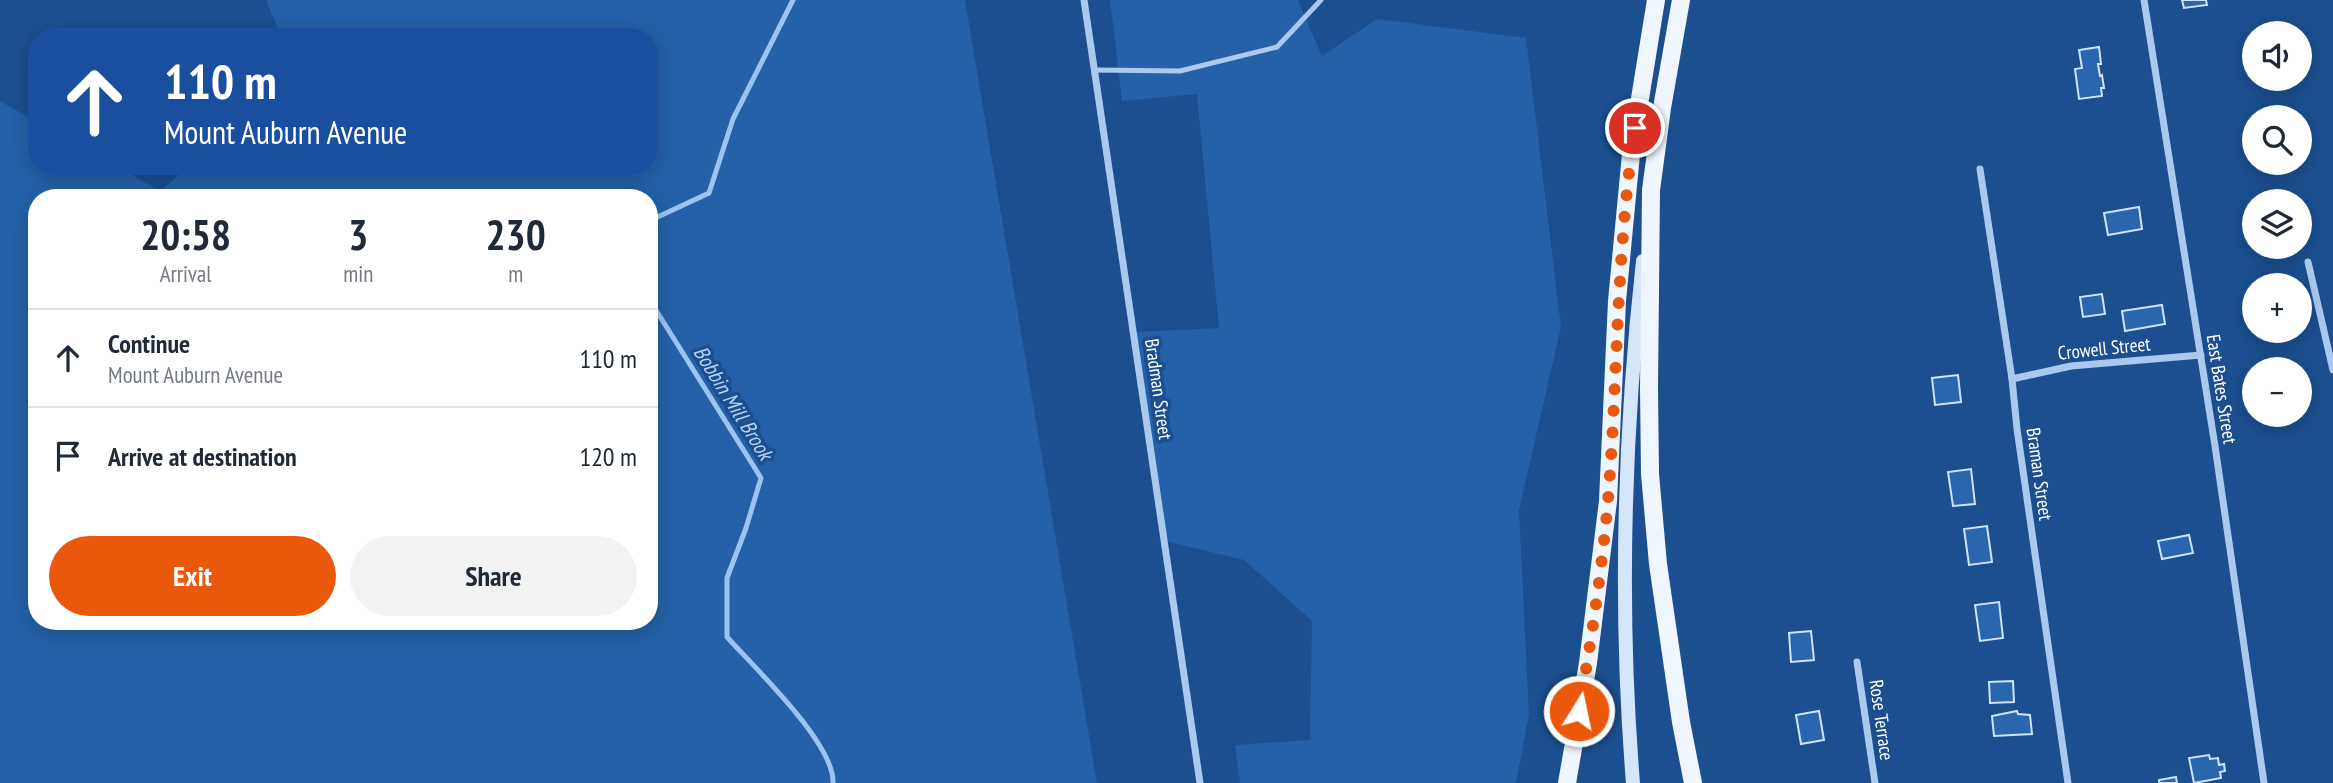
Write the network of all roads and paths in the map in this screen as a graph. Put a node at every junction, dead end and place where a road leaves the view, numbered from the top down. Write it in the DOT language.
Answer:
graph roads {
  1 [pos="1084,0"];
  2 [pos="1321,0"];
  3 [pos="1656,0"];
  4 [pos="1681,0"];
  5 [pos="2144,0"];
  6 [pos="1094,70"];
  7 [pos="1980,169"];
  8 [pos="1651,190"];
  9 [pos="2308,262"];
  10 [pos="2200,355"];
  11 [pos="2333,370"];
  12 [pos="2012,379"];
  13 [pos="1611,432"];
  14 [pos="1625,572"];
  15 [pos="1857,662"];
  16 [pos="1200,783"];
  17 [pos="1567,783"];
  18 [pos="1633,783"];
  19 [pos="1693,783"];
  20 [pos="1875,783"];
  21 [pos="2068,783"];
  22 [pos="2264,783"];
  1 -- 6 [label="street, Bradman Street"];
  2 -- 6 [label="lane"];
  3 -- 13 [label="main road"];
  4 -- 8 [label="main road"];
  5 -- 10 [label="street, East Bates Street"];
  6 -- 16 [label="street, Bradman Street"];
  7 -- 12 [label="street, Braman Street"];
  8 -- 14 [label="main road"];
  8 -- 19 [label="main road"];
  9 -- 11 [label="street"];
  10 -- 12 [label="street, Crowell Street"];
  10 -- 22 [label="street, East Bates Street"];
  12 -- 21 [label="street, Braman Street"];
  13 -- 14 [label="main road"];
  13 -- 17 [label="main road"];
  14 -- 18 [label="main road"];
  15 -- 20 [label="street, Rose Terrace"];
}
